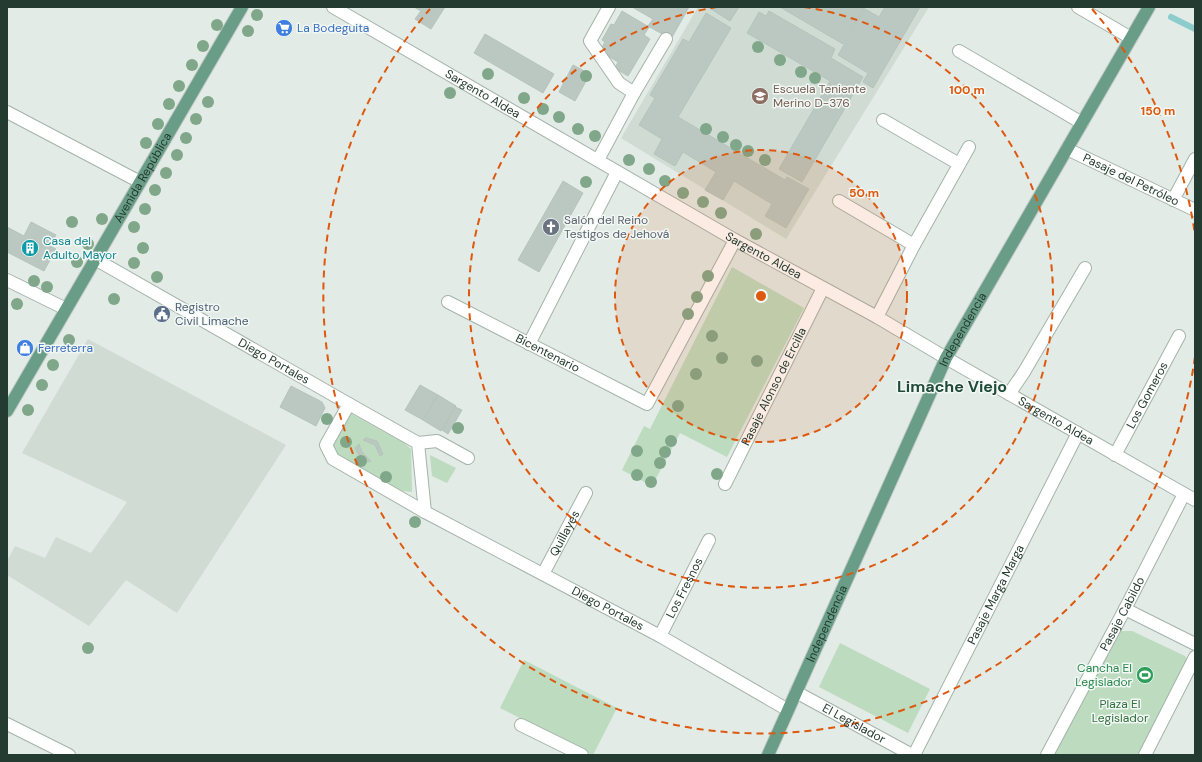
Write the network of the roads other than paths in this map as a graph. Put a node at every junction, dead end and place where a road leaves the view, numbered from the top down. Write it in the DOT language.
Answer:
graph roads {
  1 [pos="242,7"];
  2 [pos="333,7"];
  3 [pos="609,7"];
  4 [pos="1078,7"];
  5 [pos="1149,7"];
  6 [pos="1131,38"];
  7 [pos="666,39"];
  8 [pos="959,51"];
  9 [pos="634,93"];
  10 [pos="7,112"];
  11 [pos="883,120"];
  12 [pos="1082,123"];
  13 [pos="969,147"];
  14 [pos="1067,149"];
  15 [pos="1195,159"];
  16 [pos="598,160"];
  17 [pos="959,164"];
  18 [pos="617,172"];
  19 [pos="140,182"];
  20 [pos="1173,200"];
  21 [pos="839,201"];
  22 [pos="1195,210"];
  23 [pos="735,240"];
  24 [pos="914,245"];
  25 [pos="95,259"];
  26 [pos="1085,268"];
  27 [pos="7,280"];
  28 [pos="823,288"];
  29 [pos="448,302"];
  30 [pos="66,309"];
  31 [pos="877,317"];
  32 [pos="1179,336"];
  33 [pos="529,344"];
  34 [pos="946,358"];
  35 [pos="1009,394"];
  36 [pos="349,404"];
  37 [pos="7,411"];
  38 [pos="1078,433"];
  39 [pos="418,443"];
  40 [pos="1115,455"];
  41 [pos="468,458"];
  42 [pos="724,484"];
  43 [pos="586,493"];
  44 [pos="1184,494"];
  45 [pos="1195,500"];
  46 [pos="425,512"];
  47 [pos="709,540"];
  48 [pos="543,574"];
  49 [pos="1125,609"];
  50 [pos="660,636"];
  51 [pos="1195,644"];
  52 [pos="1195,657"];
  53 [pos="796,692"];
  54 [pos="788,710"];
  55 [pos="7,724"];
  56 [pos="521,724"];
  57 [pos="69,755"];
  58 [pos="582,755"];
  59 [pos="768,755"];
  60 [pos="913,755"];
  61 [pos="1047,755"];
  62 [pos="1145,755"];
  1 -- 19 [label="main road, Avenida República"];
  2 -- 16 [label="street, Sargento Aldea"];
  3 -- 9 [label="street"];
  4 -- 6 [label="street"];
  5 -- 6 [label="main road, Independencia"];
  6 -- 12 [label="main road, Independencia"];
  7 -- 9 [label="street"];
  8 -- 12 [label="street"];
  9 -- 16 [label="street"];
  10 -- 19 [label="street"];
  11 -- 17 [label="street"];
  12 -- 14 [label="main road, Independencia"];
  13 -- 17 [label="street"];
  14 -- 20 [label="street, Pasaje del Petróleo"];
  14 -- 34 [label="main road, Independencia"];
  15 -- 20 [label="street"];
  16 -- 18 [label="street, Sargento Aldea"];
  17 -- 24 [label="street"];
  18 -- 23 [label="street, Sargento Aldea"];
  18 -- 33 [label="street"];
  19 -- 25 [label="main road, Avenida República"];
  20 -- 22 [label="street, Pasaje del Petróleo"];
  21 -- 24 [label="street"];
  23 -- 28 [label="street, Sargento Aldea"];
  23 -- 33 [label="street, Bicentenario"];
  24 -- 31 [label="street"];
  25 -- 30 [label="main road, Avenida República"];
  25 -- 36 [label="street, Diego Portales"];
  26 -- 35 [label="street"];
  27 -- 30 [label="street"];
  28 -- 31 [label="street, Sargento Aldea"];
  28 -- 42 [label="street, Pasaje Alonso de Ercilla"];
  29 -- 33 [label="street, Bicentenario"];
  30 -- 37 [label="main road, Avenida República"];
  31 -- 34 [label="street, Sargento Aldea"];
  32 -- 40 [label="street, Los Gomeros"];
  34 -- 35 [label="street, Sargento Aldea"];
  34 -- 53 [label="main road, Independencia"];
  35 -- 38 [label="street, Sargento Aldea"];
  36 -- 39 [label="street, Diego Portales"];
  36 -- 46 [label="street, Diego Portales"];
  38 -- 40 [label="street, Sargento Aldea"];
  38 -- 60 [label="street, Pasaje Marga Marga"];
  39 -- 41 [label="street"];
  39 -- 46 [label="street"];
  40 -- 44 [label="street, Sargento Aldea"];
  43 -- 48 [label="street, Quillayes"];
  44 -- 45 [label="street, Sargento Aldea"];
  44 -- 49 [label="street, Pasaje Cabildo"];
  46 -- 48 [label="street, Diego Portales"];
  47 -- 50 [label="street, Los Fresnos"];
  48 -- 50 [label="street, Diego Portales"];
  49 -- 51 [label="street"];
  49 -- 61 [label="street, Pasaje Cabildo"];
  50 -- 54 [label="street, Diego Portales"];
  52 -- 62 [label="street"];
  53 -- 54 [label="main road, Independencia"];
  53 -- 60 [label="street, El Legislador"];
  54 -- 59 [label="main road, Independencia"];
  55 -- 57 [label="street"];
  56 -- 58 [label="street"];
}
